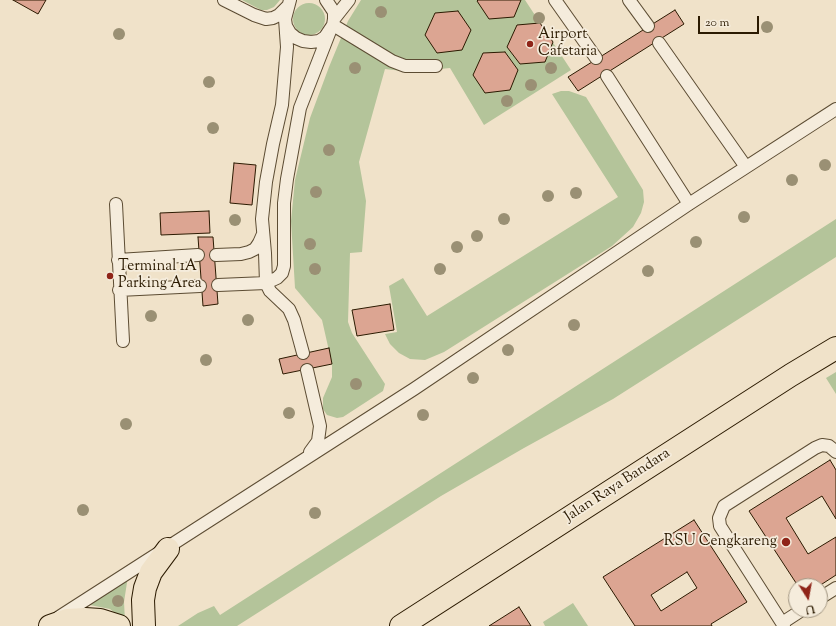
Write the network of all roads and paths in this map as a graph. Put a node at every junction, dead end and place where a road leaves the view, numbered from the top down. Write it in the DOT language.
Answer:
graph roads {
  1 [pos="224,0"];
  2 [pos="326,0"];
  3 [pos="348,0"];
  4 [pos="555,0"];
  5 [pos="630,0"];
  6 [pos="290,2"];
  7 [pos="285,19"];
  8 [pos="333,25"];
  9 [pos="648,26"];
  10 [pos="659,43"];
  11 [pos="596,58"];
  12 [pos="436,66"];
  13 [pos="607,76"];
  14 [pos="836,109"];
  15 [pos="746,167"];
  16 [pos="116,204"];
  17 [pos="689,204"];
  18 [pos="263,234"];
  19 [pos="216,255"];
  20 [pos="198,256"];
  21 [pos="118,260"];
  22 [pos="266,283"];
  23 [pos="200,286"];
  24 [pos="218,286"];
  25 [pos="119,290"];
  26 [pos="123,341"];
  27 [pos="836,348"];
  28 [pos="303,352"];
  29 [pos="307,370"];
  30 [pos="836,452"];
  31 [pos="306,458"];
  32 [pos="168,549"];
  33 [pos="433,606"];
  34 [pos="791,618"];
  35 [pos="783,624"];
  36 [pos="45,626"];
  37 [pos="50,626"];
  38 [pos="119,626"];
  39 [pos="144,626"];
  40 [pos="401,626"];
  41 [pos="411,626"];
  1 -- 6 [label="lane"];
  2 -- 8 [label="lane"];
  3 -- 8 [label="lane"];
  4 -- 11 [label="lane"];
  5 -- 9 [label="lane"];
  6 -- 7 [label="lane"];
  7 -- 8 [label="lane"];
  7 -- 18 [label="lane"];
  8 -- 12 [label="lane"];
  8 -- 22 [label="lane"];
  10 -- 15 [label="lane"];
  13 -- 17 [label="lane"];
  14 -- 15 [label="lane"];
  15 -- 17 [label="lane"];
  16 -- 21 [label="lane"];
  17 -- 31 [label="lane"];
  18 -- 19 [label="lane"];
  18 -- 22 [label="lane"];
  20 -- 21 [label="lane"];
  21 -- 25 [label="lane"];
  22 -- 24 [label="lane"];
  22 -- 28 [label="lane"];
  23 -- 25 [label="lane"];
  25 -- 26 [label="lane"];
  27 -- 33 [label="main road, Jalan Raya Bandara"];
  29 -- 31 [label="lane"];
  30 -- 35 [label="lane"];
  31 -- 32 [label="lane"];
  32 -- 36 [label="lane"];
  32 -- 39 [label="main road"];
  33 -- 40 [label="main road, Jalan Raya Bandara"];
  33 -- 41 [label="lane"];
  34 -- 35 [label="lane"];
  37 -- 38 [label="main road"];
}
